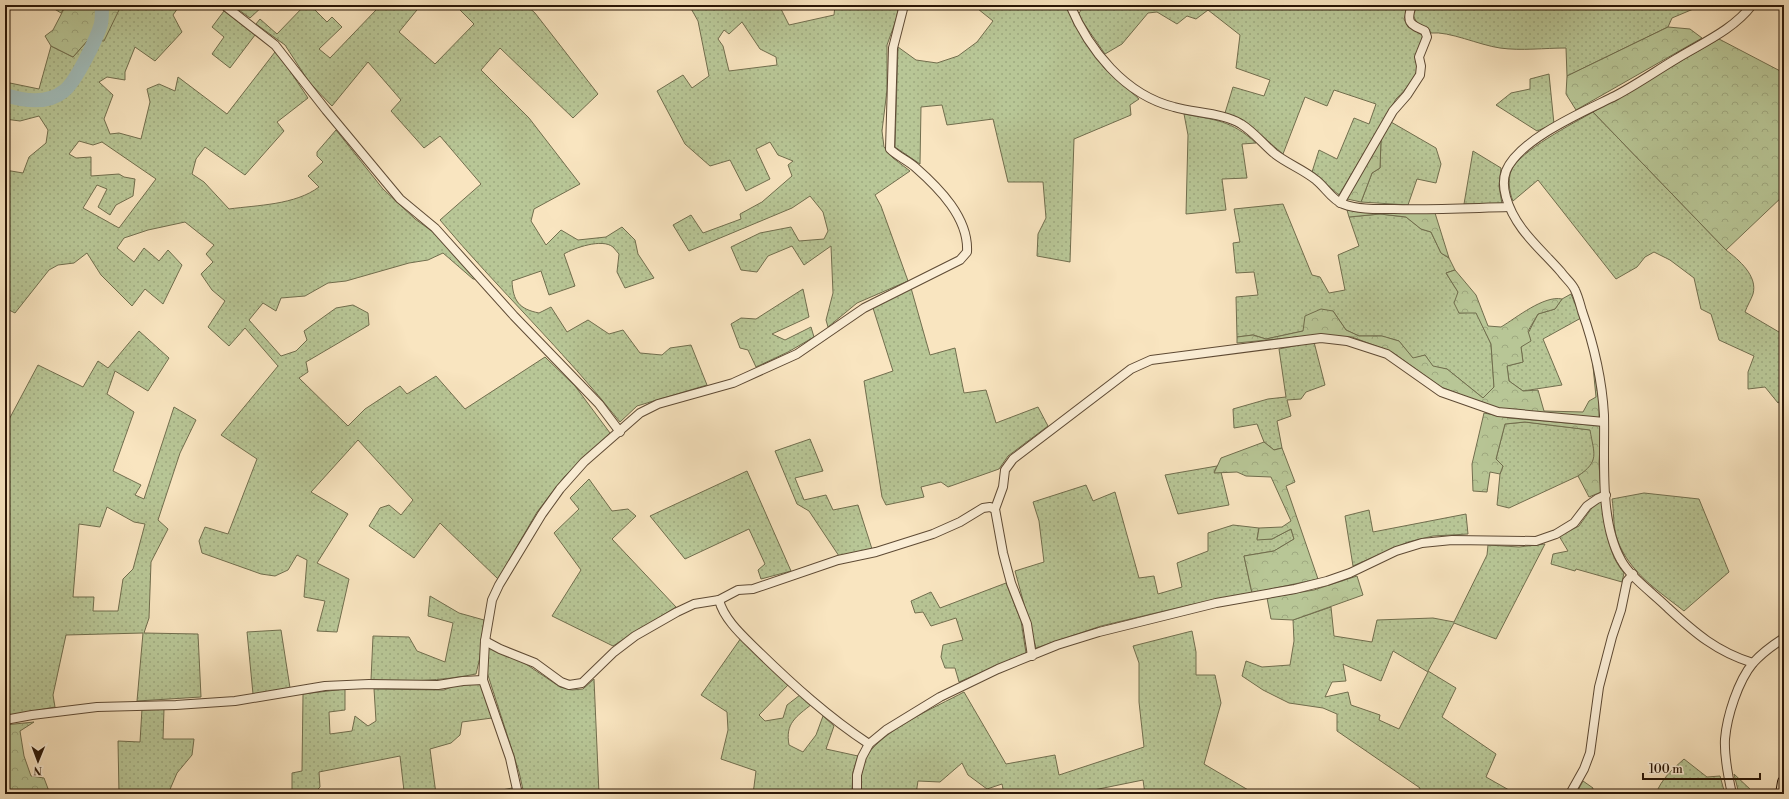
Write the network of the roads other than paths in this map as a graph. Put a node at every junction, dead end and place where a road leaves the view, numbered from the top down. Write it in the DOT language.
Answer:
graph roads {
  1 [pos="224,5"];
  2 [pos="904,5"];
  3 [pos="1070,5"];
  4 [pos="1412,5"];
  5 [pos="1752,5"];
  6 [pos="1340,203"];
  7 [pos="1509,207"];
  8 [pos="1604,422"];
  9 [pos="620,432"];
  10 [pos="1606,495"];
  11 [pos="996,509"];
  12 [pos="1633,574"];
  13 [pos="720,600"];
  14 [pos="1784,638"];
  15 [pos="484,641"];
  16 [pos="1032,656"];
  17 [pos="1753,663"];
  18 [pos="483,680"];
  19 [pos="5,720"];
  20 [pos="869,744"];
  21 [pos="1784,782"];
  22 [pos="518,794"];
  23 [pos="858,794"];
  24 [pos="1570,794"];
  25 [pos="1732,794"];
  26 [pos="1782,794"];
  1 -- 9 [label="street"];
  2 -- 9 [label="street"];
  3 -- 6 [label="street"];
  4 -- 6 [label="street"];
  5 -- 7 [label="street"];
  6 -- 7 [label="street"];
  7 -- 8 [label="street"];
  8 -- 10 [label="street"];
  8 -- 11 [label="street"];
  9 -- 15 [label="street"];
  10 -- 12 [label="street"];
  10 -- 16 [label="street"];
  11 -- 13 [label="street"];
  11 -- 16 [label="street"];
  12 -- 17 [label="street"];
  12 -- 24 [label="street"];
  13 -- 15 [label="street"];
  13 -- 20 [label="street"];
  14 -- 17 [label="street"];
  15 -- 18 [label="street"];
  16 -- 20 [label="street"];
  17 -- 25 [label="street"];
  18 -- 19 [label="street"];
  18 -- 22 [label="street"];
  20 -- 23 [label="street"];
  21 -- 26 [label="main road"];
}
